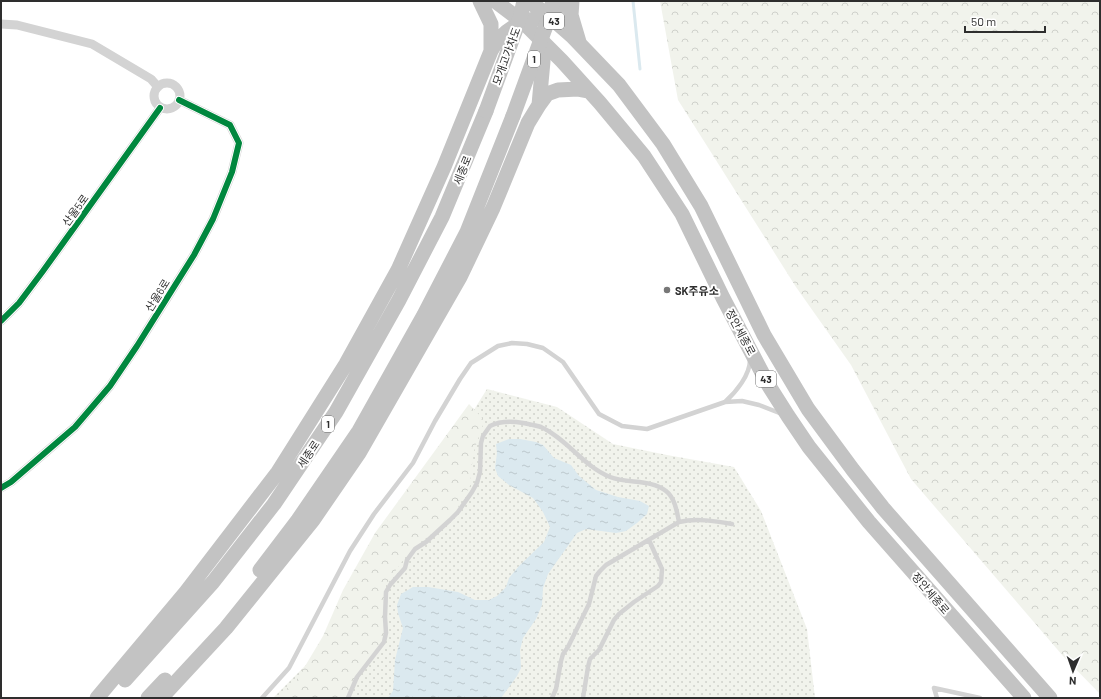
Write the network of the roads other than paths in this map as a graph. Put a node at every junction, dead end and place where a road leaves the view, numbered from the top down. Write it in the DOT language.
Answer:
graph roads {
  1 [pos="480,1"];
  2 [pos="495,1"];
  3 [pos="524,1"];
  4 [pos="528,1"];
  5 [pos="553,1"];
  6 [pos="564,1"];
  7 [pos="572,1"];
  8 [pos="548,15"];
  9 [pos="528,21"];
  10 [pos="1,24"];
  11 [pos="540,39"];
  12 [pos="579,43"];
  13 [pos="491,51"];
  14 [pos="158,87"];
  15 [pos="589,91"];
  16 [pos="179,100"];
  17 [pos="539,105"];
  18 [pos="160,108"];
  19 [pos="486,111"];
  20 [pos="1,321"];
  21 [pos="750,350"];
  22 [pos="725,402"];
  23 [pos="788,416"];
  24 [pos="1,488"];
  25 [pos="679,522"];
  26 [pos="732,524"];
  27 [pos="649,540"];
  28 [pos="97,698"];
  29 [pos="109,698"];
  30 [pos="148,698"];
  31 [pos="161,698"];
  32 [pos="262,698"];
  33 [pos="348,698"];
  34 [pos="552,698"];
  35 [pos="583,698"];
  36 [pos="937,698"];
  37 [pos="980,698"];
  38 [pos="1024,698"];
  39 [pos="1050,698"];
  1 -- 13 [label="highway"];
  2 -- 9 [label="highway, 정안세종로 / 43"];
  3 -- 19 [label="highway, 모개고가차도 / 1, bridge"];
  4 -- 8 [label="highway, 정안세종로 / 43"];
  4 -- 9 [label="highway"];
  5 -- 30 [label="highway, 1, bridge"];
  6 -- 8 [label="highway"];
  7 -- 12 [label="highway"];
  8 -- 9 [label="highway"];
  8 -- 12 [label="highway, 정안세종로 / 43"];
  9 -- 11 [label="highway, 정안세종로 / 43"];
  9 -- 13 [label="highway"];
  10 -- 14 [label="street"];
  11 -- 15 [label="highway, 정안세종로 / 43"];
  11 -- 17 [label="highway"];
  12 -- 39 [label="highway, 정안세종로 / 43"];
  13 -- 28 [label="highway"];
  14 -- 16 [label="street"];
  14 -- 18 [label="street"];
  15 -- 17 [label="highway"];
  15 -- 21 [label="highway, 정안세종로 / 43"];
  16 -- 18 [label="street"];
  16 -- 24 [label="street, 산울6로"];
  17 -- 31 [label="highway"];
  18 -- 20 [label="street, 산울5로"];
  19 -- 29 [label="highway, 세종로 / 1"];
  21 -- 22 [label="lane"];
  21 -- 23 [label="highway, 정안세종로 / 43"];
  22 -- 23 [label="lane"];
  22 -- 32 [label="lane"];
  23 -- 38 [label="highway, 정안세종로 / 43"];
  25 -- 26 [label="lane"];
  25 -- 27 [label="lane"];
  25 -- 33 [label="lane"];
  27 -- 34 [label="lane"];
  27 -- 35 [label="lane"];
  36 -- 37 [label="lane"];
}
